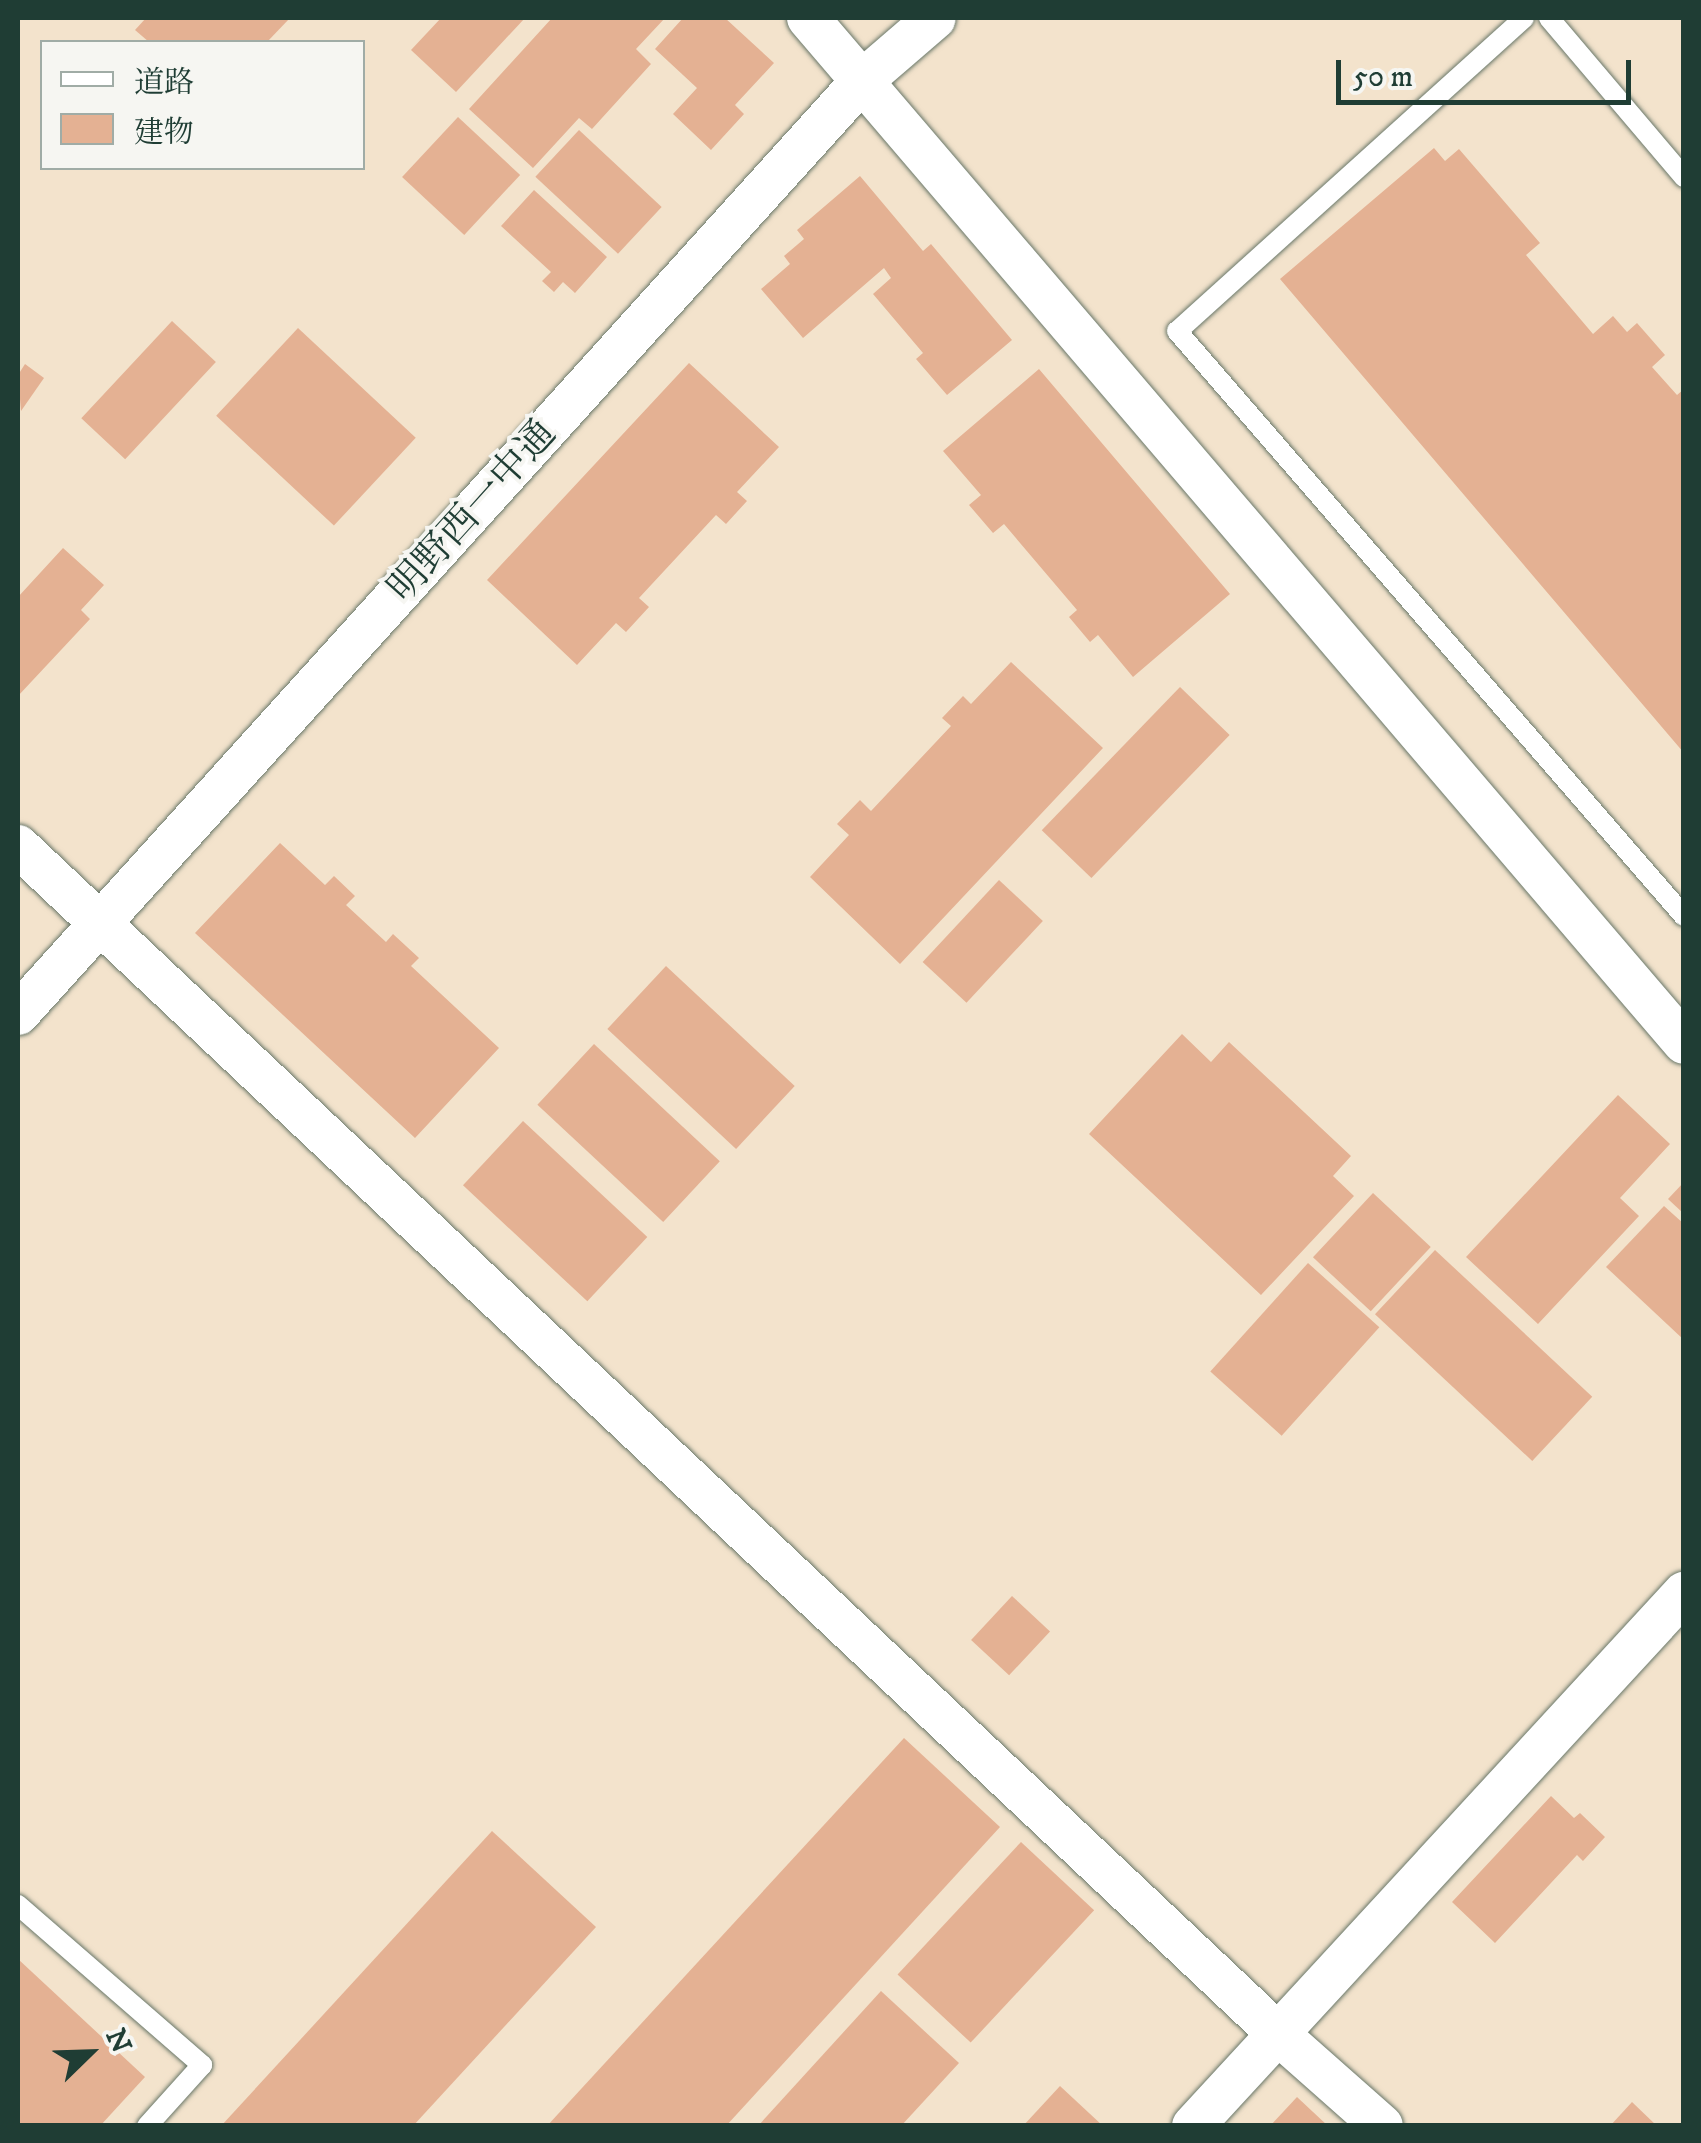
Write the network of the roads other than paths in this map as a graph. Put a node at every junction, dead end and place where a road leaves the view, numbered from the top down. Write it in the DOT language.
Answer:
graph roads {
  1 [pos="808,18"];
  2 [pos="935,18"];
  3 [pos="1524,18"];
  4 [pos="1549,18"];
  5 [pos="862,81"];
  6 [pos="1684,178"];
  7 [pos="18,846"];
  8 [pos="1684,916"];
  9 [pos="102,923"];
  10 [pos="18,1014"];
  11 [pos="1684,1043"];
  12 [pos="1684,1593"];
  13 [pos="18,1904"];
  14 [pos="1278,2033"];
  15 [pos="147,2126"];
  16 [pos="1193,2126"];
  17 [pos="1382,2126"];
  1 -- 5 [label="street"];
  2 -- 5 [label="street, 明野西一中通"];
  3 -- 8 [label="lane"];
  4 -- 6 [label="lane"];
  5 -- 9 [label="street, 明野西一中通"];
  5 -- 11 [label="street"];
  7 -- 9 [label="street"];
  9 -- 10 [label="street, 明野西一中通"];
  9 -- 14 [label="street"];
  12 -- 14 [label="street"];
  13 -- 15 [label="lane"];
  14 -- 16 [label="street"];
  14 -- 17 [label="street"];
}
